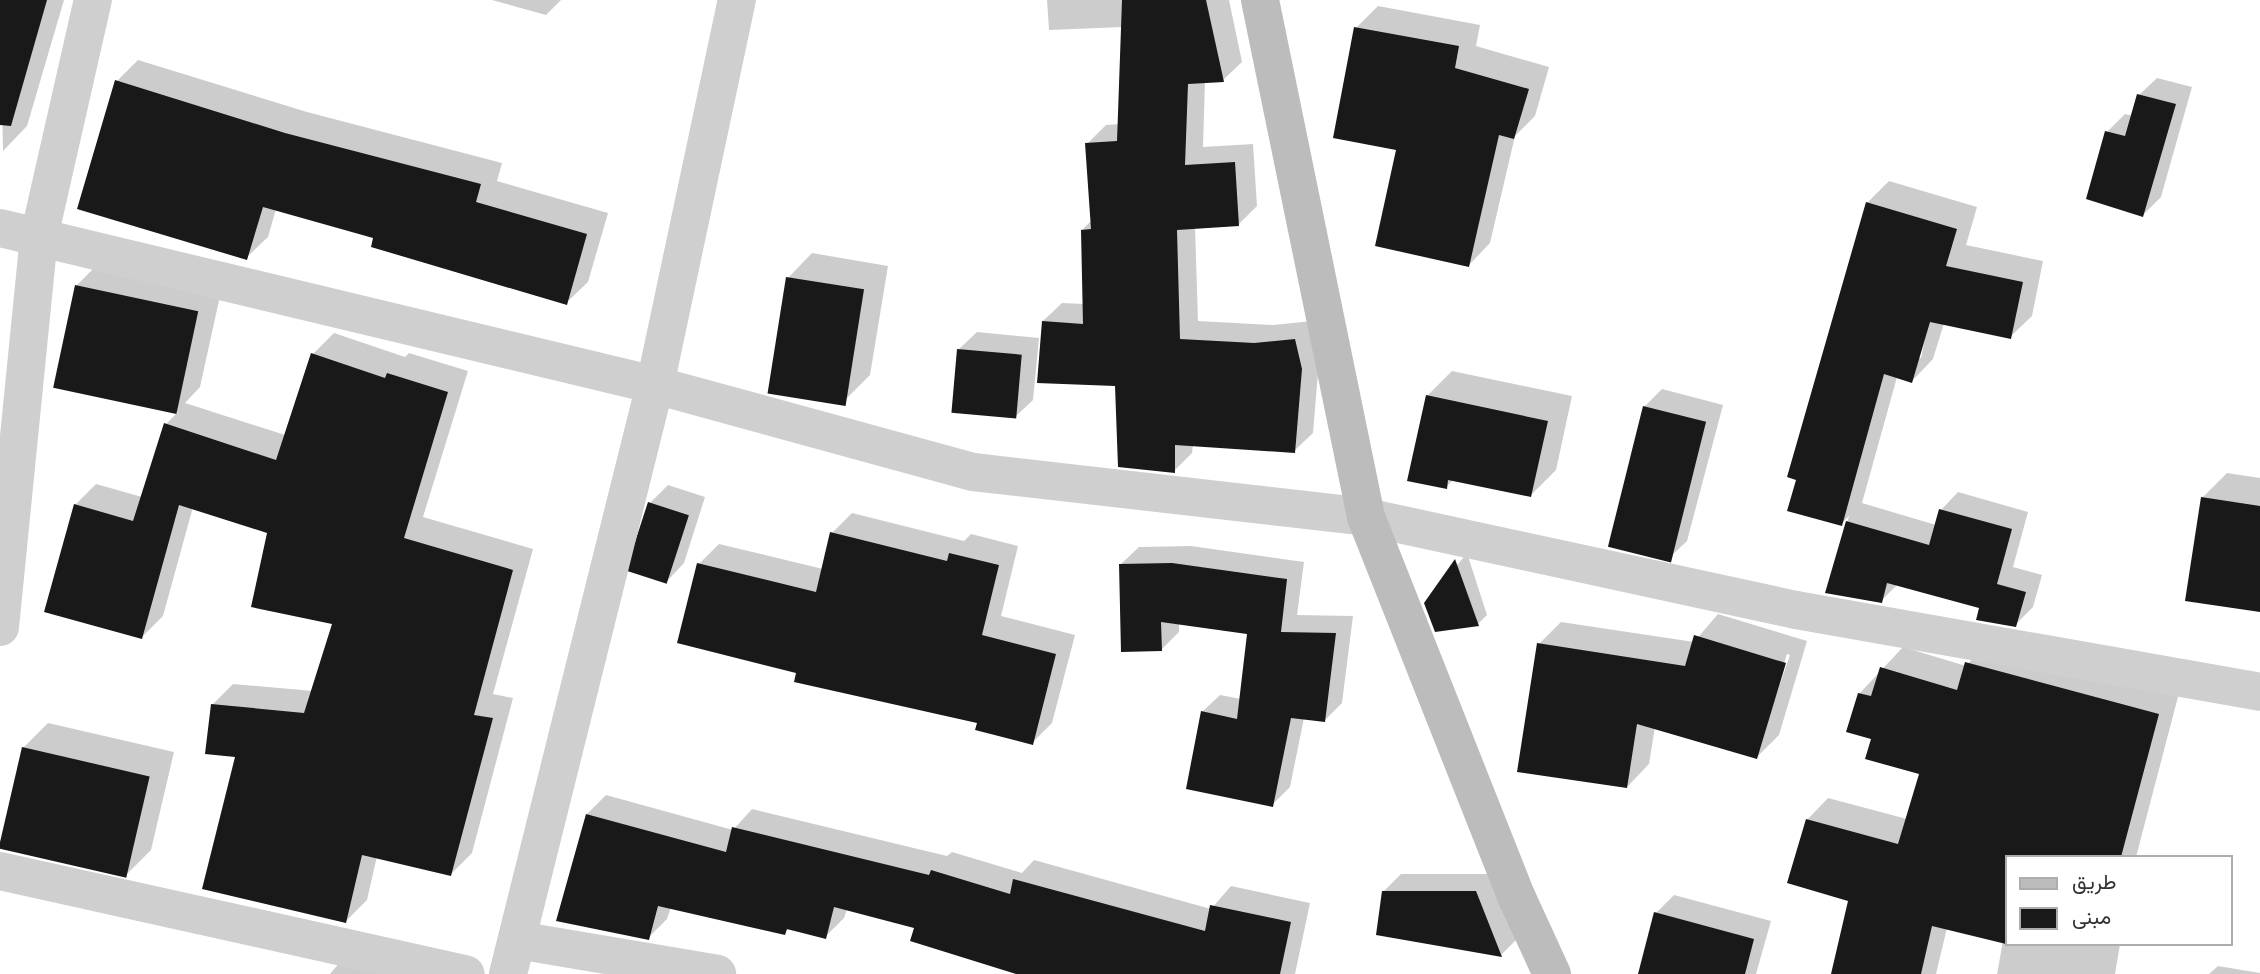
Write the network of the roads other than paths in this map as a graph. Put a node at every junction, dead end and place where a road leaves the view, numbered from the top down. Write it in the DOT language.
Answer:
graph roads {
  1 [pos="93,0"];
  2 [pos="737,0"];
  3 [pos="1260,0"];
  4 [pos="0,228"];
  5 [pos="38,237"];
  6 [pos="654,385"];
  7 [pos="1366,517"];
  8 [pos="0,626"];
  9 [pos="2260,692"];
  10 [pos="0,871"];
  11 [pos="513,957"];
  12 [pos="466,974"];
  13 [pos="716,974"];
  14 [pos="1552,974"];
  1 -- 5 [label="street"];
  2 -- 6 [label="street"];
  3 -- 7 [label="street"];
  4 -- 5 [label="street"];
  5 -- 6 [label="street"];
  5 -- 8 [label="street"];
  6 -- 7 [label="street"];
  6 -- 11 [label="street"];
  7 -- 9 [label="street"];
  7 -- 14 [label="street"];
  10 -- 12 [label="street"];
  11 -- 13 [label="street"];
}
